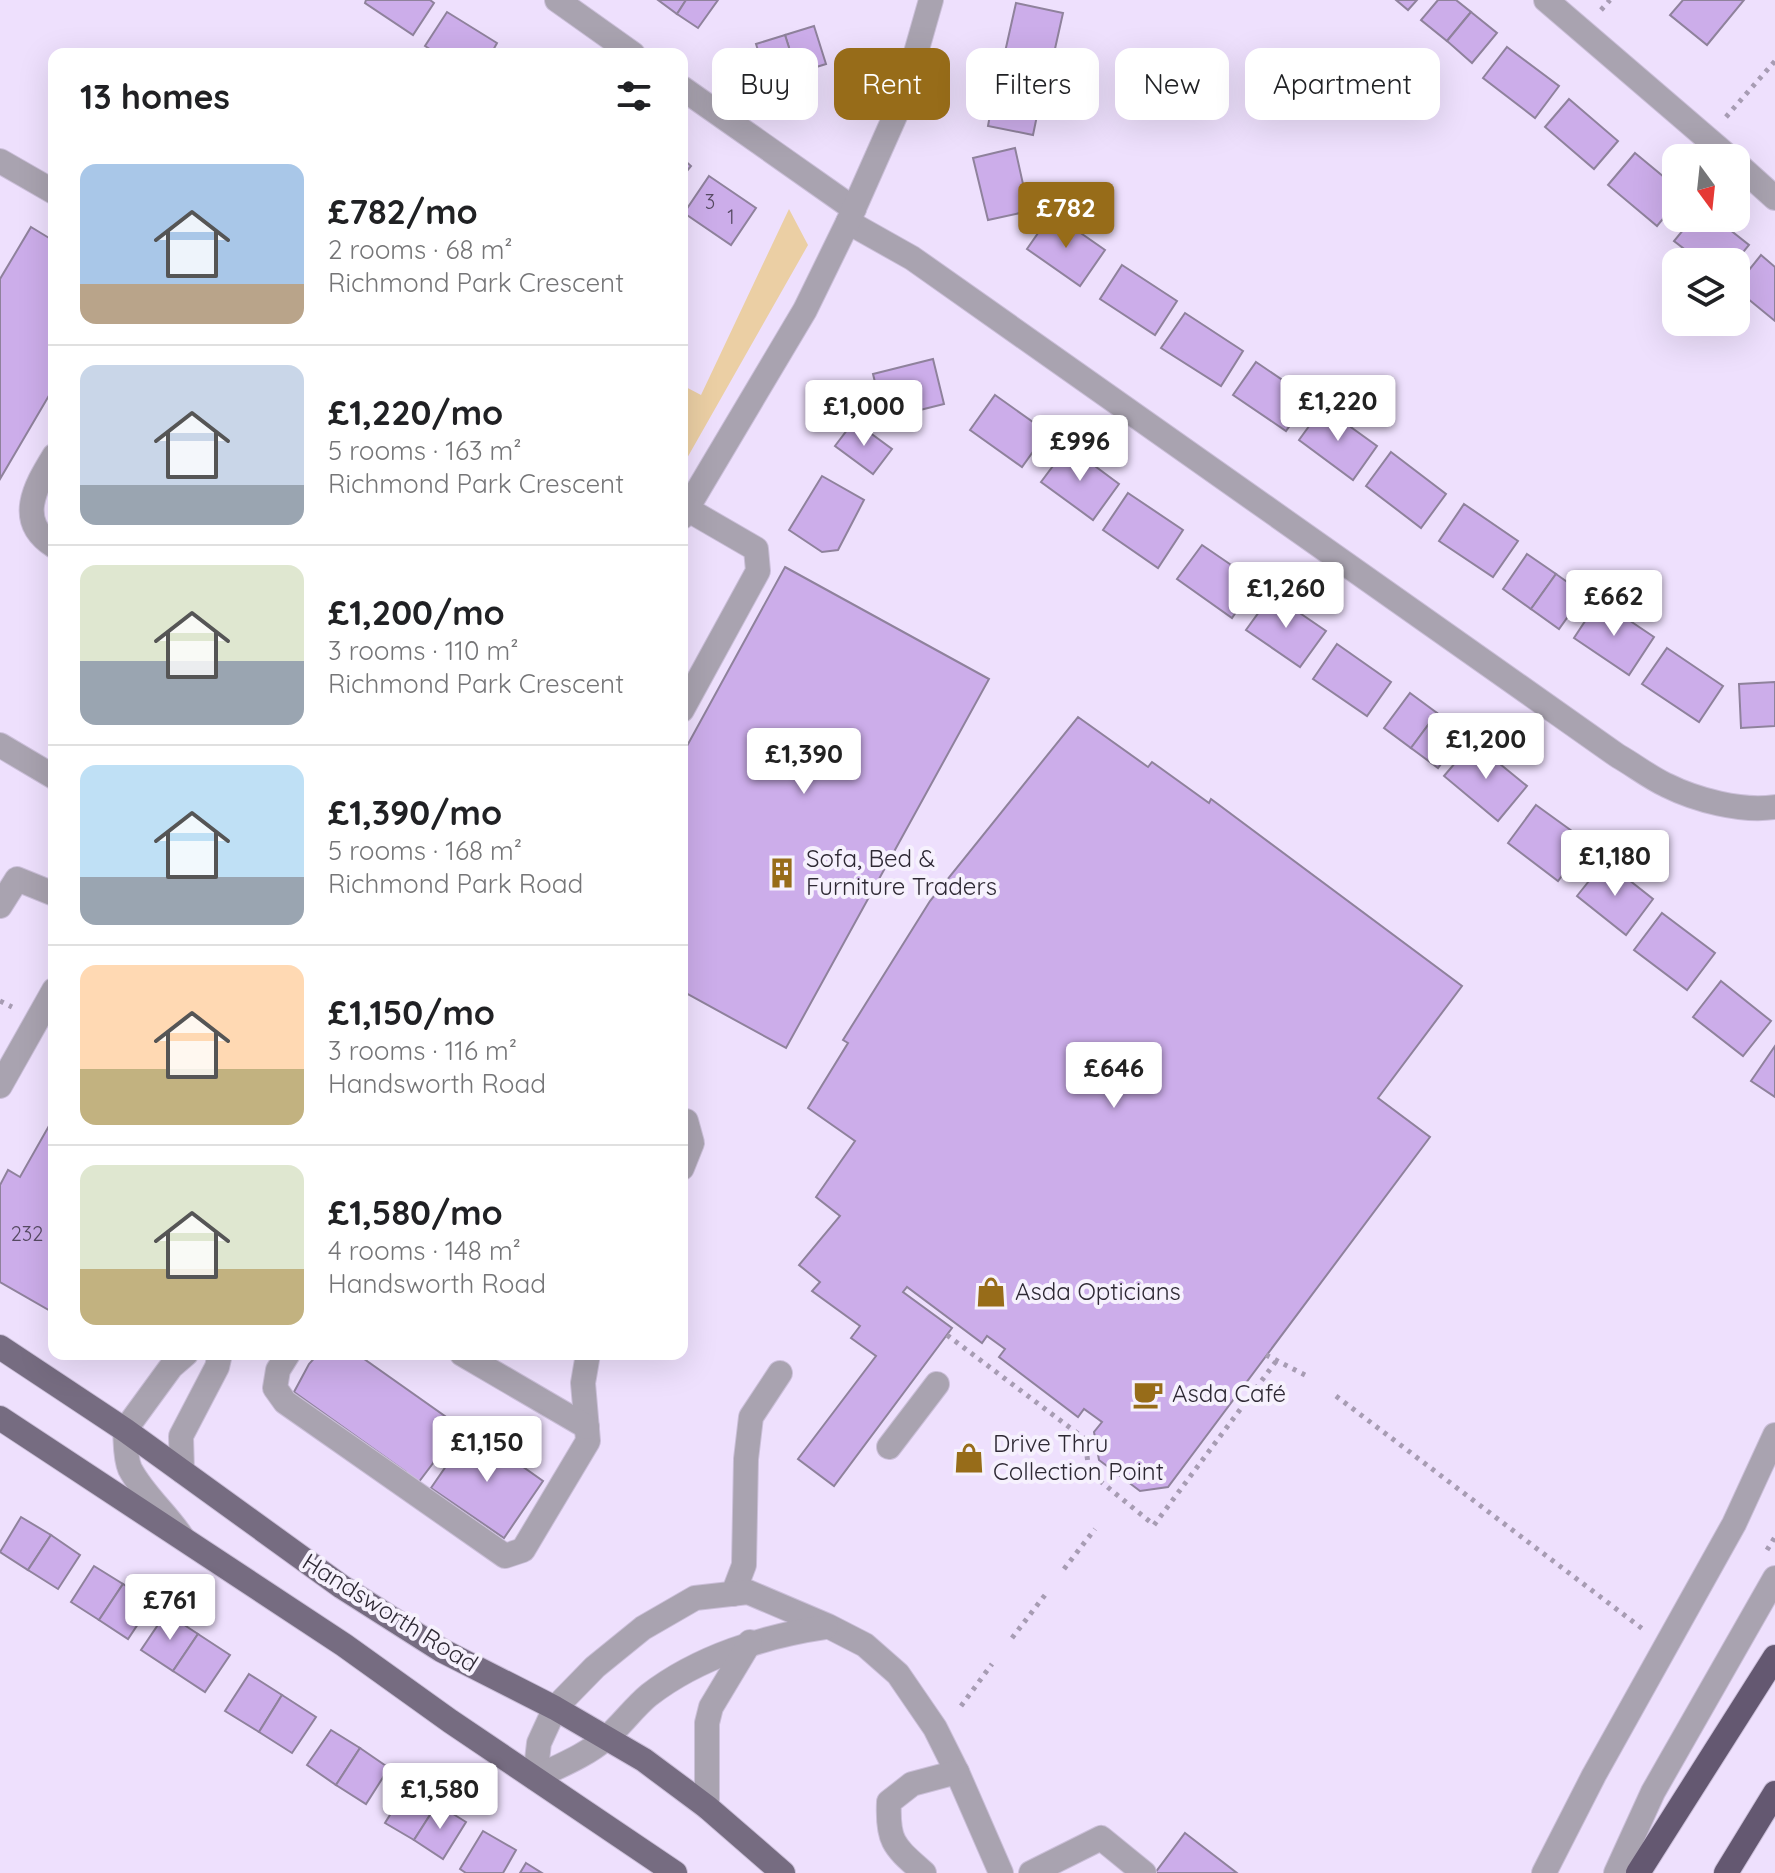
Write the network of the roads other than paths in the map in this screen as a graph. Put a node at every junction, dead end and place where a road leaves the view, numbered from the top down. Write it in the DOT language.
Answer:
graph roads {
  1 [pos="557,0"];
  2 [pos="931,0"];
  3 [pos="1546,0"];
  4 [pos="625,48"];
  5 [pos="688,93"];
  6 [pos="1715,144"];
  7 [pos="0,161"];
  8 [pos="1750,176"];
  9 [pos="48,189"];
  10 [pos="1775,198"];
  11 [pos="851,216"];
  12 [pos="48,467"];
  13 [pos="688,506"];
  14 [pos="688,515"];
  15 [pos="48,540"];
  16 [pos="688,699"];
  17 [pos="0,745"];
  18 [pos="48,773"];
  19 [pos="1775,807"];
  20 [pos="48,892"];
  21 [pos="0,906"];
  22 [pos="48,1001"];
  23 [pos="0,1086"];
  24 [pos="688,1128"];
  25 [pos="688,1153"];
  26 [pos="0,1347"];
  27 [pos="179,1360"];
  28 [pos="219,1360"];
  29 [pos="284,1360"];
  30 [pos="472,1360"];
  31 [pos="587,1360"];
  32 [pos="780,1373"];
  33 [pos="937,1384"];
  34 [pos="0,1418"];
  35 [pos="587,1427"];
  36 [pos="125,1430"];
  37 [pos="1772,1442"];
  38 [pos="889,1447"];
  39 [pos="182,1471"];
  40 [pos="182,1537"];
  41 [pos="1775,1578"];
  42 [pos="733,1594"];
  43 [pos="828,1626"];
  44 [pos="750,1642"];
  45 [pos="1775,1657"];
  46 [pos="555,1708"];
  47 [pos="606,1738"];
  48 [pos="957,1772"];
  49 [pos="535,1778"];
  50 [pos="1775,1793"];
  51 [pos="707,1807"];
  52 [pos="675,1873"];
  53 [pos="783,1873"];
  54 [pos="924,1873"];
  55 [pos="1001,1873"];
  56 [pos="1031,1873"];
  57 [pos="1144,1873"];
  58 [pos="1544,1873"];
  59 [pos="1616,1873"];
  60 [pos="1638,1873"];
  61 [pos="1726,1873"];
  1 -- 4 [label="street"];
  2 -- 11 [label="street"];
  3 -- 6 [label="street"];
  5 -- 11 [label="street"];
  7 -- 9 [label="street"];
  8 -- 10 [label="street"];
  11 -- 13 [label="street"];
  11 -- 19 [label="street"];
  12 -- 15 [label="street"];
  14 -- 16 [label="street"];
  17 -- 18 [label="street"];
  20 -- 21 [label="street"];
  22 -- 23 [label="street"];
  24 -- 25 [label="street"];
  26 -- 36 [label="main road, Handsworth Road"];
  27 -- 36 [label="street"];
  28 -- 39 [label="street"];
  29 -- 35 [label="street"];
  30 -- 35 [label="street"];
  31 -- 35 [label="street"];
  32 -- 42 [label="street"];
  33 -- 38 [label="street"];
  34 -- 40 [label="main road, Handsworth Road"];
  36 -- 39 [label="main road, Handsworth Road"];
  36 -- 40 [label="street"];
  37 -- 58 [label="street"];
  39 -- 46 [label="main road, Handsworth Road"];
  40 -- 49 [label="main road, Handsworth Road"];
  41 -- 59 [label="street"];
  42 -- 43 [label="street"];
  42 -- 46 [label="street"];
  43 -- 44 [label="street"];
  43 -- 48 [label="street"];
  44 -- 47 [label="street"];
  44 -- 51 [label="street"];
  45 -- 60 [label="highway"];
  46 -- 47 [label="main road, Handsworth Road"];
  46 -- 49 [label="street"];
  47 -- 49 [label="street"];
  47 -- 51 [label="main road, Handsworth Road"];
  48 -- 54 [label="street"];
  48 -- 55 [label="street"];
  49 -- 52 [label="main road, Handsworth Road"];
  50 -- 61 [label="highway"];
  51 -- 53 [label="main road, Handsworth Road"];
  56 -- 57 [label="street"];
}
